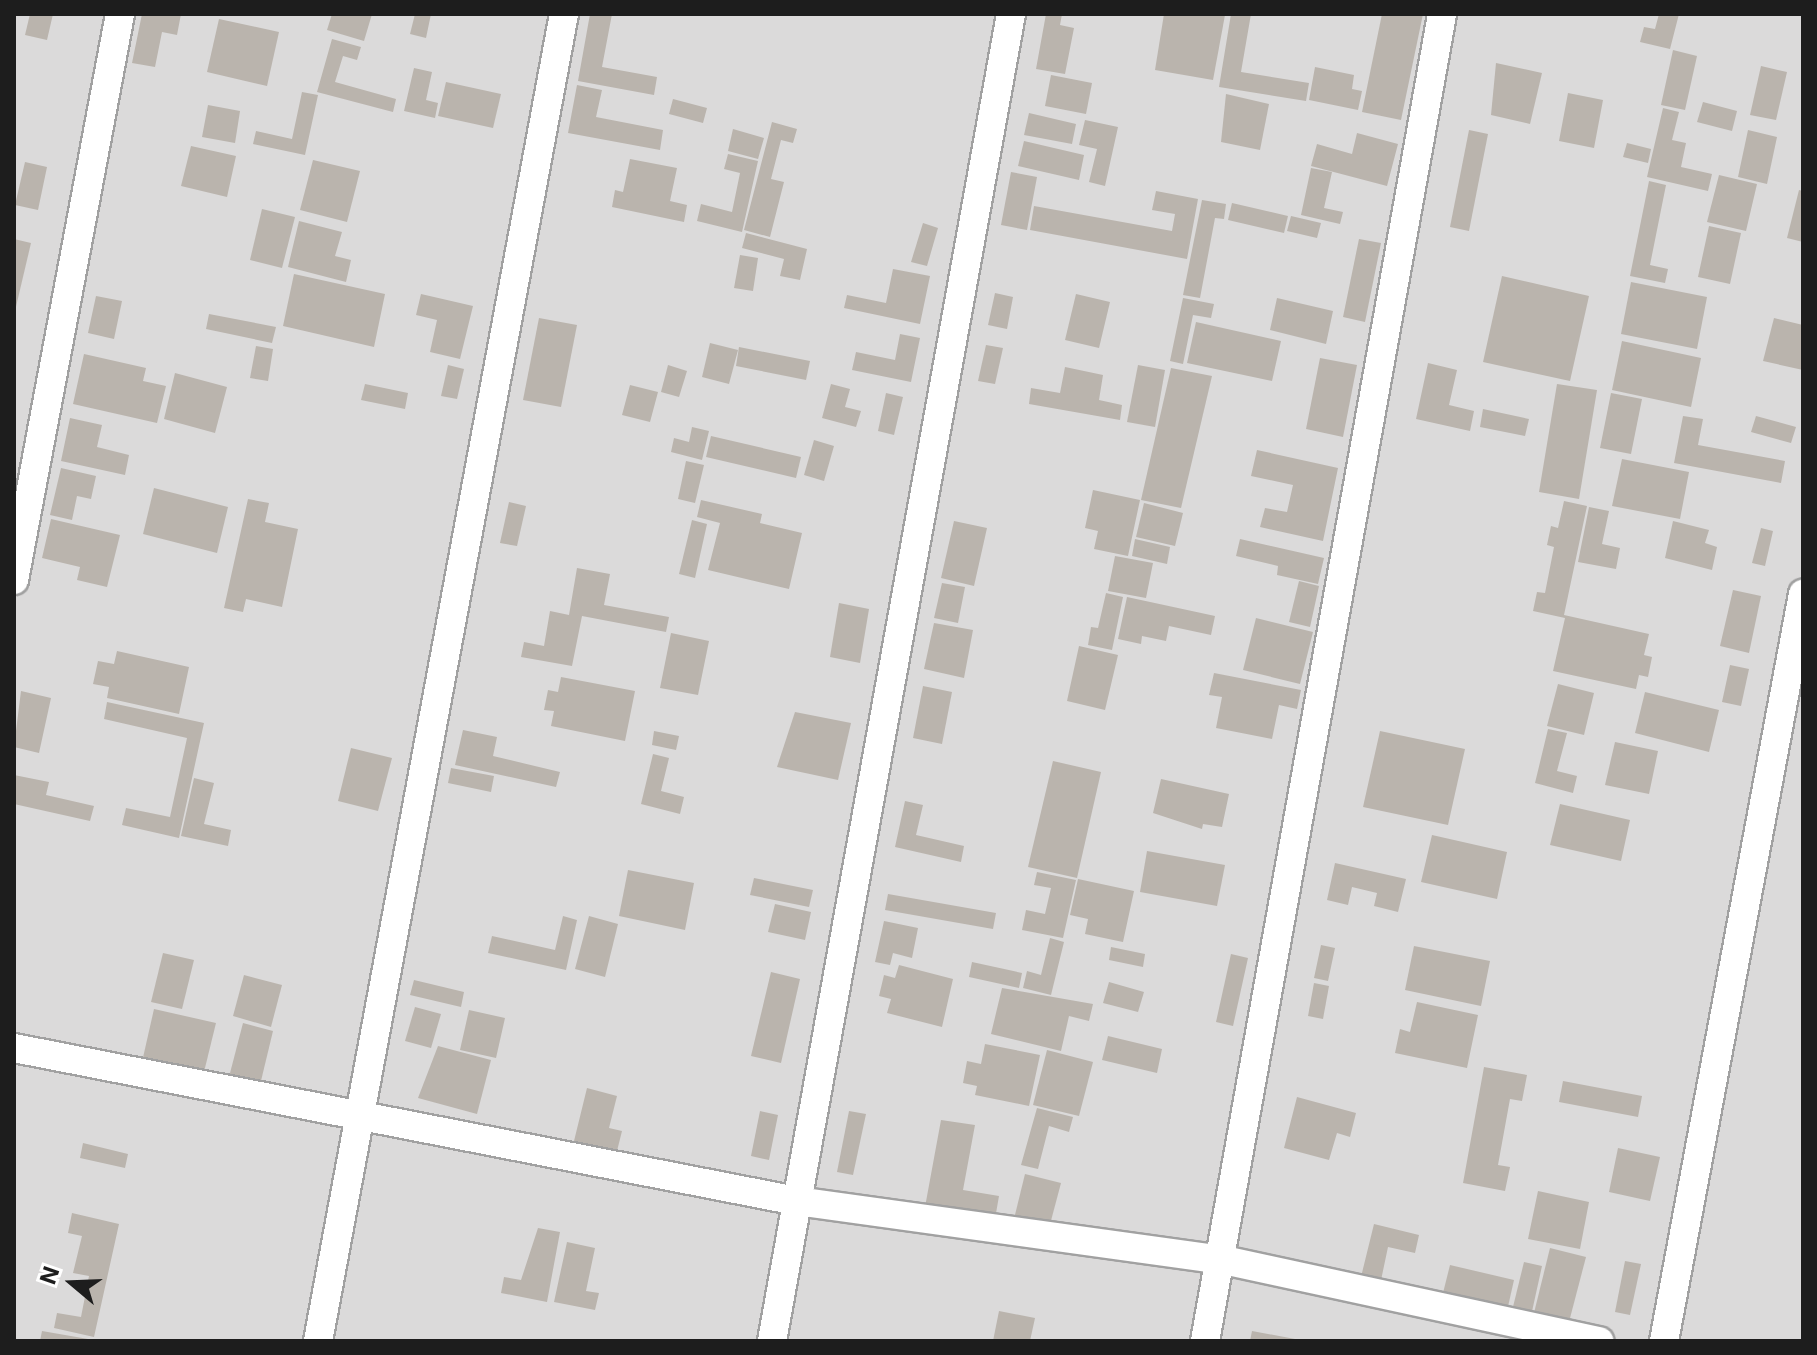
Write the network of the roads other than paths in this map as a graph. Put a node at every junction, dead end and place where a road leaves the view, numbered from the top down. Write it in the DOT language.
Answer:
graph roads {
  1 [pos="120,14"];
  2 [pos="564,14"];
  3 [pos="1011,14"];
  4 [pos="1442,14"];
  5 [pos="14,580"];
  6 [pos="1803,594"];
  7 [pos="14,1048"];
  8 [pos="359,1114"];
  9 [pos="797,1201"];
  10 [pos="1220,1260"];
  11 [pos="318,1341"];
  12 [pos="772,1341"];
  13 [pos="1205,1341"];
  14 [pos="1599,1341"];
  15 [pos="1664,1341"];
  1 -- 5 [label="street"];
  2 -- 8 [label="street"];
  3 -- 9 [label="street"];
  4 -- 10 [label="street"];
  6 -- 15 [label="street"];
  7 -- 8 [label="street"];
  8 -- 9 [label="street"];
  8 -- 11 [label="street"];
  9 -- 10 [label="street"];
  9 -- 12 [label="street"];
  10 -- 13 [label="street"];
  10 -- 14 [label="street"];
}
